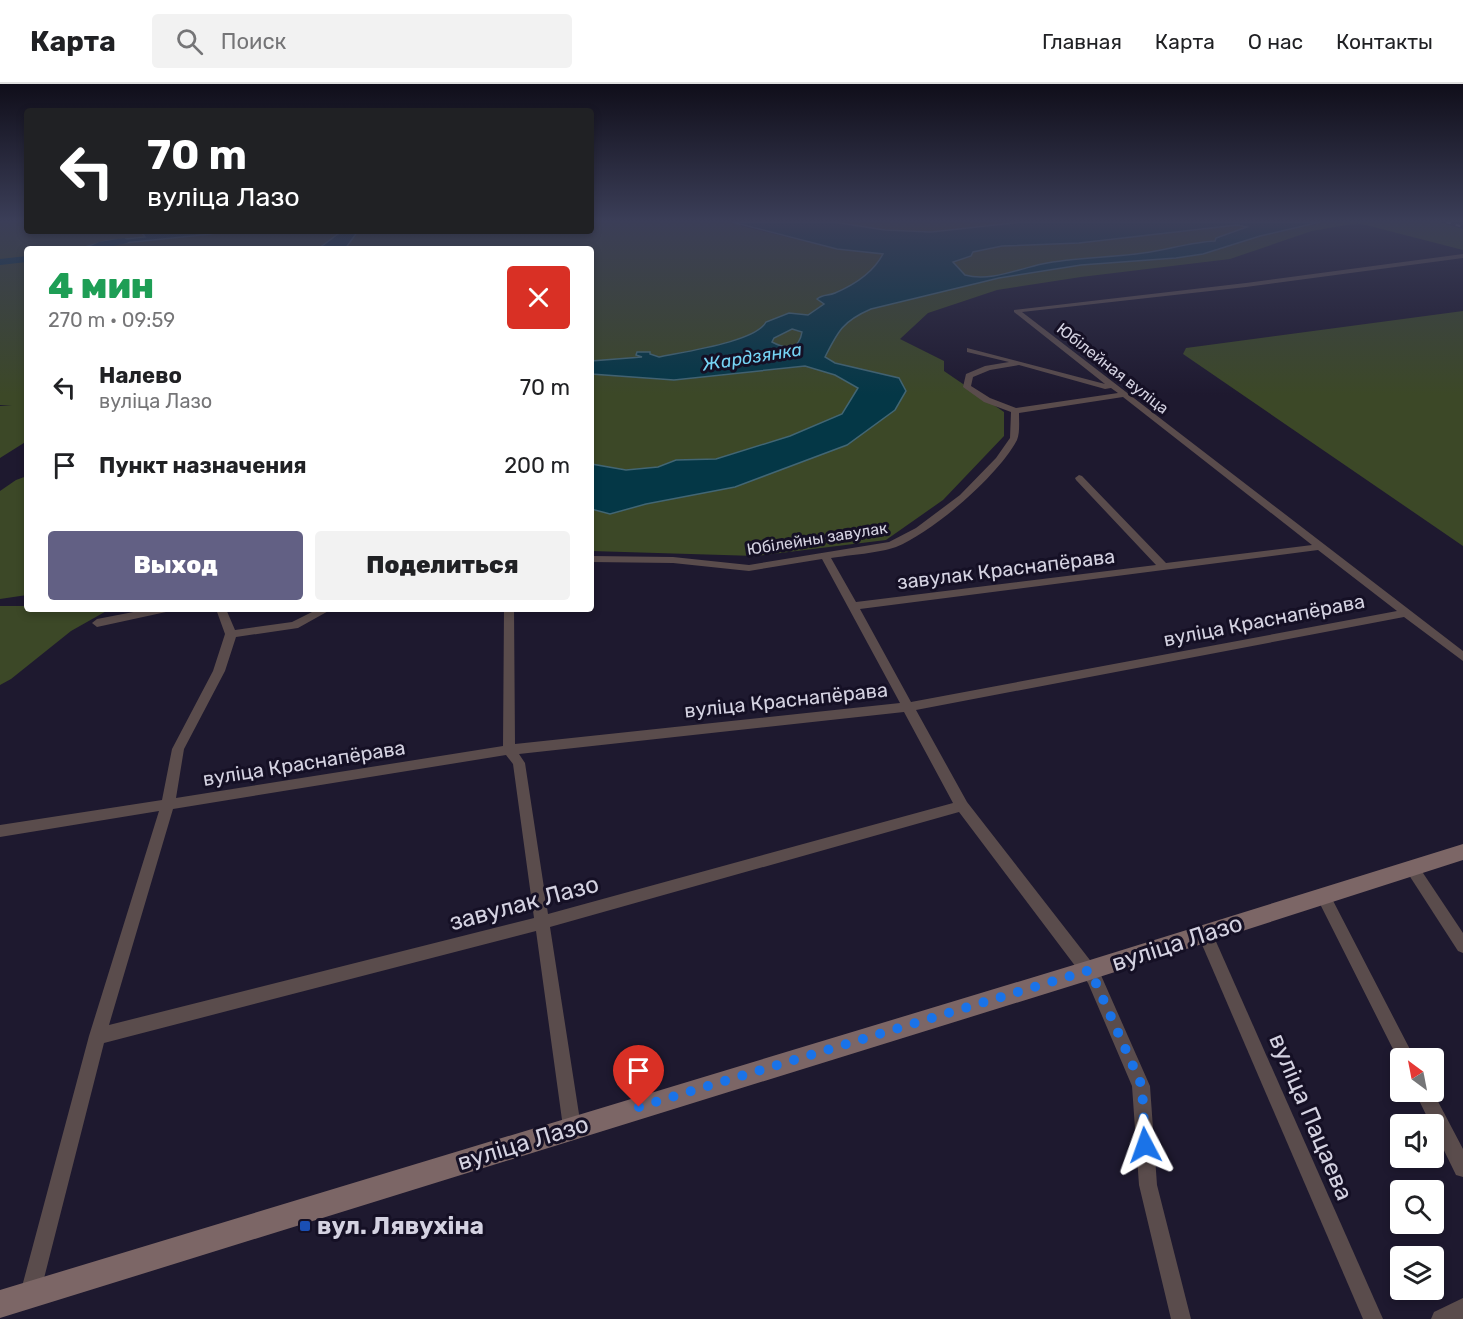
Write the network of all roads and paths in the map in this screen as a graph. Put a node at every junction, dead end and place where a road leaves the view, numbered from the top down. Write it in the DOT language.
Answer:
graph roads {
  1 [pos="1285,280"];
  2 [pos="970,350"];
  3 [pos="1019,363"];
  4 [pos="1119,392"];
  5 [pos="1015,411"];
  6 [pos="1079,478"];
  7 [pos="1320,547"];
  8 [pos="826,557"];
  9 [pos="594,559"];
  10 [pos="1164,567"];
  11 [pos="853,606"];
  12 [pos="151,612"];
  13 [pos="222,612"];
  14 [pos="321,612"];
  15 [pos="509,612"];
  16 [pos="1406,613"];
  17 [pos="97,623"];
  18 [pos="231,634"];
  19 [pos="1463,657"];
  20 [pos="908,706"];
  21 [pos="509,750"];
  22 [pos="168,804"];
  23 [pos="962,806"];
  24 [pos="0,831"];
  25 [pos="1463,852"];
  26 [pos="1412,868"];
  27 [pos="1323,896"];
  28 [pos="540,923"];
  29 [pos="1205,933"];
  30 [pos="1463,946"];
  31 [pos="1090,970"];
  32 [pos="97,1036"];
  33 [pos="1401,1048"];
  34 [pos="1429,1102"];
  35 [pos="572,1127"];
  36 [pos="1463,1167"];
  37 [pos="29,1295"];
  38 [pos="0,1304"];
  39 [pos="1463,1308"];
  40 [pos="1181,1319"];
  41 [pos="1373,1319"];
  42 [pos="1441,1319"];
  1 -- 4 [label="street, Юбілейная вуліца"];
  2 -- 3 [label="street"];
  3 -- 4 [label="street"];
  3 -- 5 [label="street"];
  4 -- 5 [label="street"];
  4 -- 7 [label="street, Юбілейная вуліца"];
  5 -- 8 [label="street, Юбілейны завулак"];
  6 -- 10 [label="street, завулак Краснапёрава"];
  7 -- 10 [label="street, завулак Краснапёрава"];
  7 -- 16 [label="street, Юбілейная вуліца"];
  8 -- 9 [label="street, Юбілейны завулак"];
  8 -- 11 [label="street"];
  10 -- 11 [label="street, завулак Краснапёрава"];
  11 -- 20 [label="street"];
  12 -- 17 [label="street"];
  13 -- 18 [label="street"];
  14 -- 18 [label="street"];
  15 -- 21 [label="street"];
  16 -- 19 [label="street, Юбілейная вуліца"];
  16 -- 20 [label="street, вуліца Краснапёрава"];
  18 -- 22 [label="street, вуліца Краснапёрава"];
  20 -- 21 [label="street, вуліца Краснапёрава"];
  20 -- 23 [label="street"];
  21 -- 22 [label="street, вуліца Краснапёрава"];
  21 -- 28 [label="street"];
  22 -- 24 [label="street, вуліца Краснапёрава"];
  22 -- 32 [label="street, вуліца Краснапёрава"];
  23 -- 28 [label="street, завулак Лазо"];
  23 -- 31 [label="street"];
  25 -- 26 [label="main road, вуліца Лазо"];
  26 -- 27 [label="main road, вуліца Лазо"];
  26 -- 30 [label="street"];
  27 -- 29 [label="main road, вуліца Лазо"];
  27 -- 33 [label="street"];
  28 -- 32 [label="street, завулак Лазо"];
  28 -- 35 [label="street"];
  29 -- 31 [label="main road, вуліца Лазо"];
  29 -- 41 [label="street, вуліца Пацаева"];
  31 -- 35 [label="main road, вуліца Лазо"];
  31 -- 40 [label="street"];
  32 -- 37 [label="street"];
  34 -- 36 [label="street"];
  35 -- 37 [label="main road, вуліца Лазо"];
  37 -- 38 [label="main road, вуліца Лазо"];
  39 -- 42 [label="street"];
}
